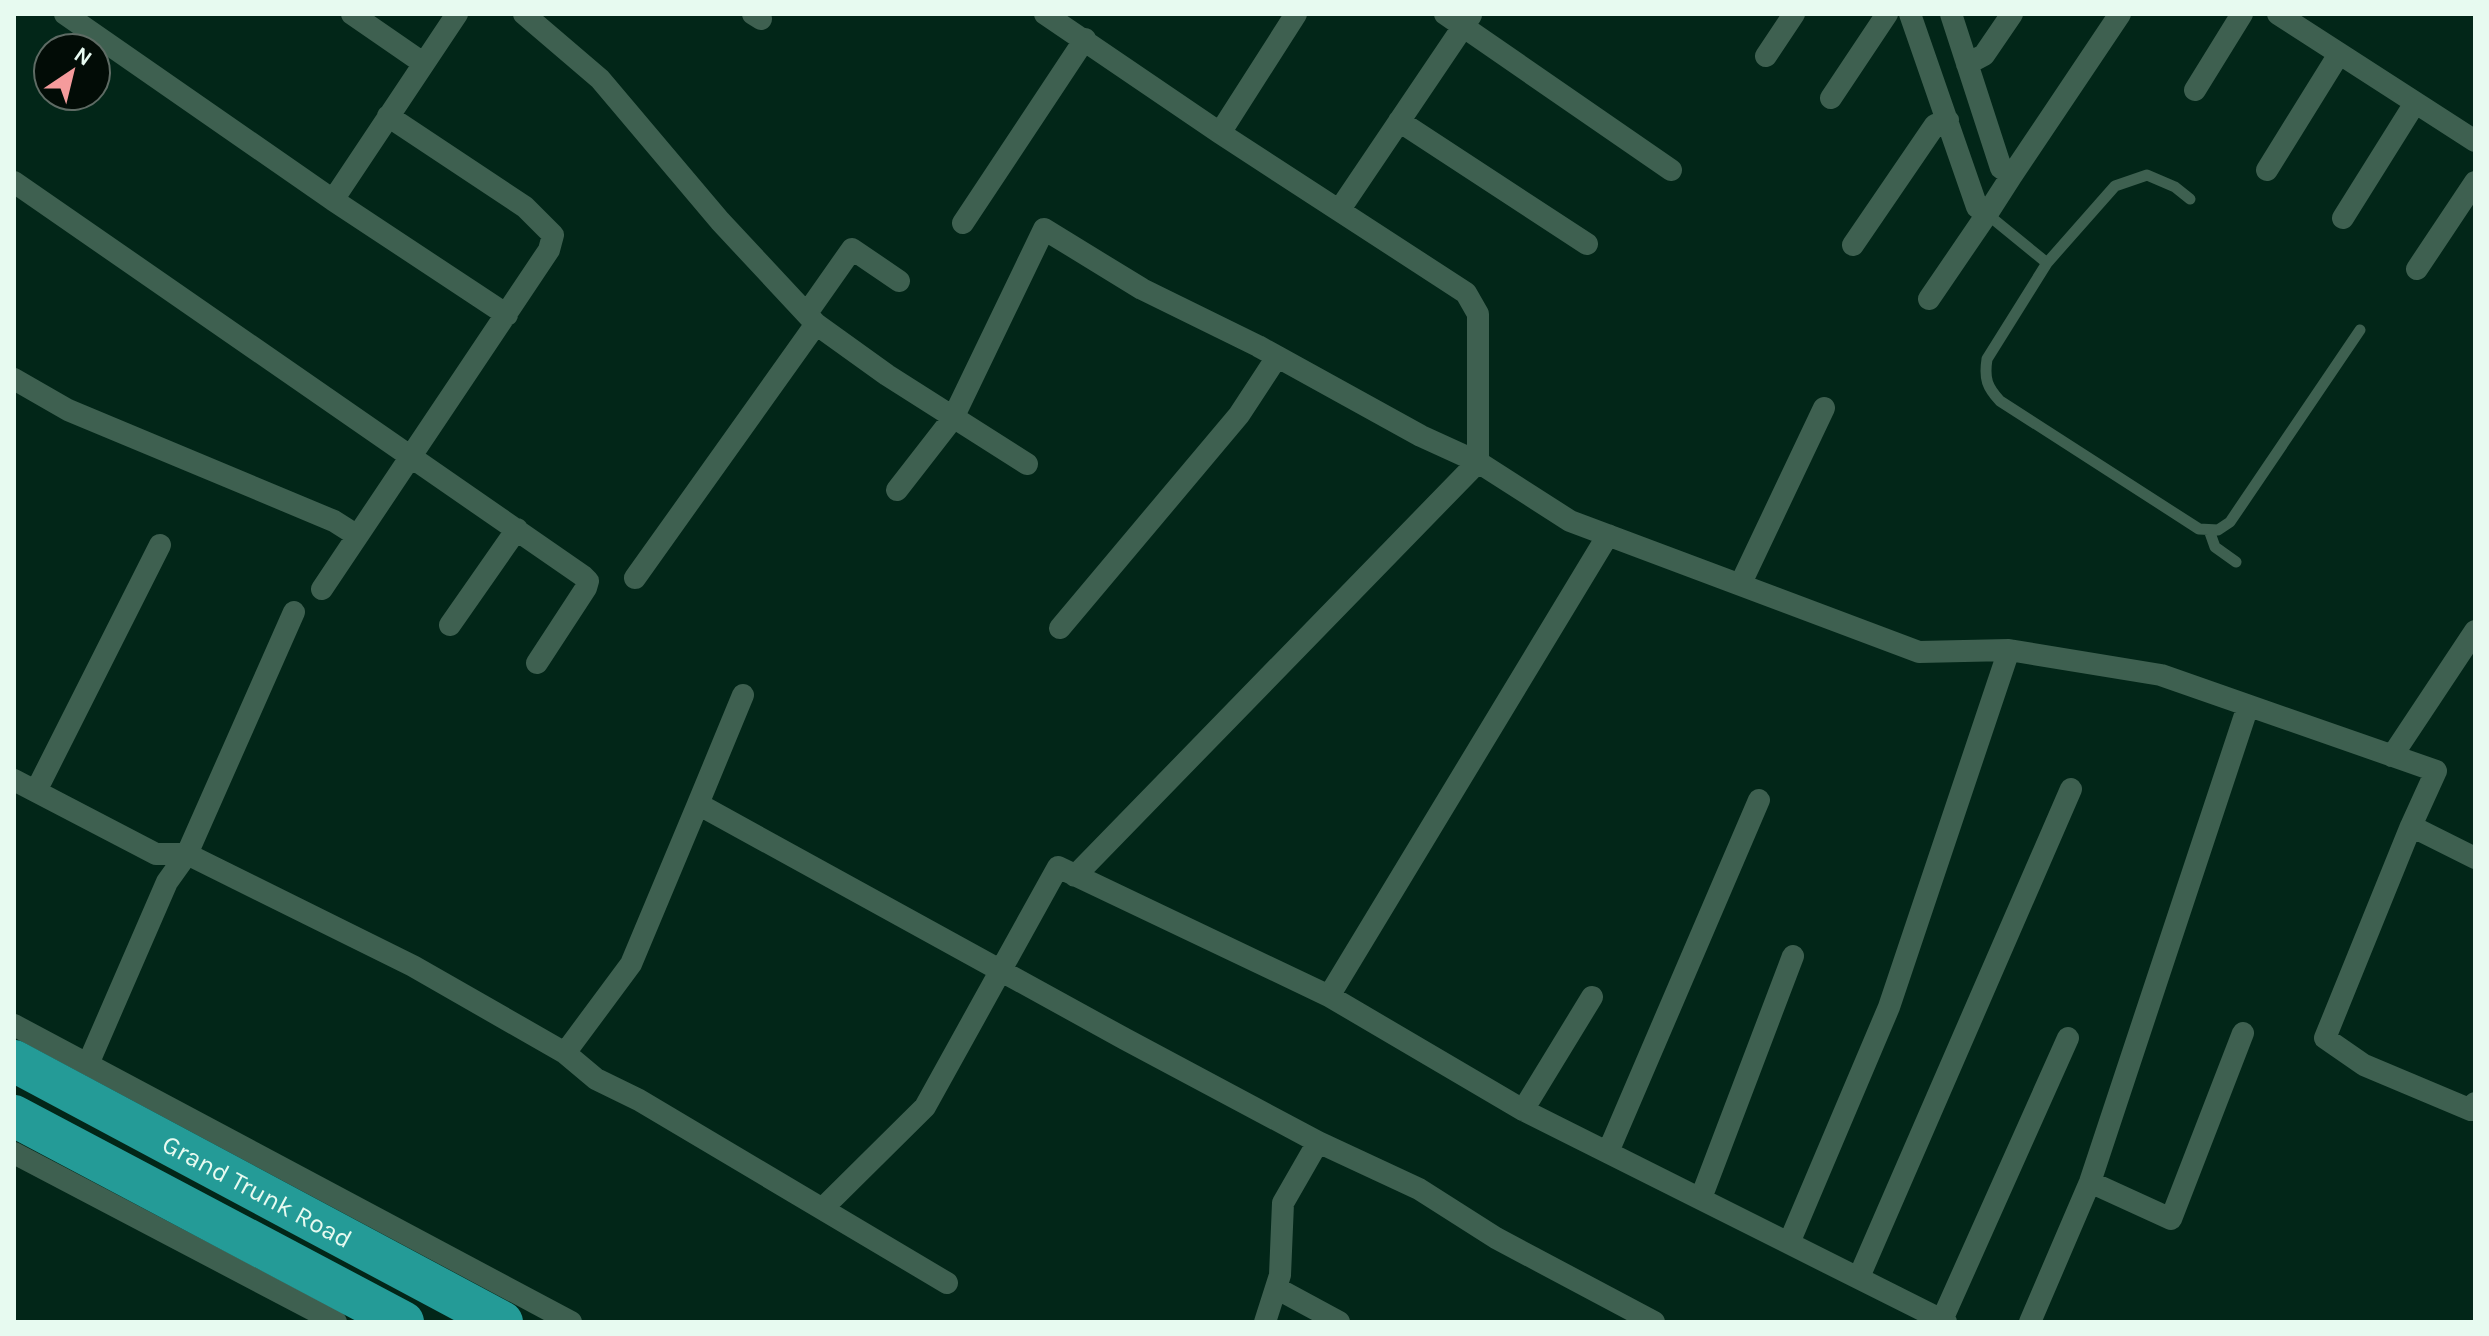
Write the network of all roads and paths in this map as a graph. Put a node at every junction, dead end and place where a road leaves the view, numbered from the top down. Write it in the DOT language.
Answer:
graph roads {
  1 [pos="65,14"];
  2 [pos="352,14"];
  3 [pos="457,14"];
  4 [pos="524,14"];
  5 [pos="1045,14"];
  6 [pos="1296,14"];
  7 [pos="1794,14"];
  8 [pos="1887,14"];
  9 [pos="1910,14"];
  10 [pos="1951,14"];
  11 [pos="2012,14"];
  12 [pos="2120,14"];
  13 [pos="2242,14"];
  14 [pos="2278,14"];
  15 [pos="1460,18"];
  16 [pos="1085,39"];
  17 [pos="2339,54"];
  18 [pos="1766,56"];
  19 [pos="423,63"];
  20 [pos="1967,64"];
  21 [pos="2195,90"];
  22 [pos="1831,98"];
  23 [pos="2415,103"];
  24 [pos="388,116"];
  25 [pos="1948,120"];
  26 [pos="1399,121"];
  27 [pos="1220,133"];
  28 [pos="2475,141"];
  29 [pos="1671,170"];
  30 [pos="2267,170"];
  31 [pos="2012,175"];
  32 [pos="14,182"];
  33 [pos="2475,182"];
  34 [pos="2190,199"];
  35 [pos="333,200"];
  36 [pos="1340,209"];
  37 [pos="1987,214"];
  38 [pos="2343,218"];
  39 [pos="963,223"];
  40 [pos="1587,244"];
  41 [pos="1853,245"];
  42 [pos="2047,263"];
  43 [pos="2417,269"];
  44 [pos="899,281"];
  45 [pos="1929,299"];
  46 [pos="507,315"];
  47 [pos="812,318"];
  48 [pos="2360,330"];
  49 [pos="1277,357"];
  50 [pos="14,379"];
  51 [pos="1824,408"];
  52 [pos="953,418"];
  53 [pos="412,455"];
  54 [pos="1478,462"];
  55 [pos="1027,464"];
  56 [pos="897,490"];
  57 [pos="517,529"];
  58 [pos="2209,530"];
  59 [pos="356,535"];
  60 [pos="1608,535"];
  61 [pos="160,545"];
  62 [pos="2236,562"];
  63 [pos="635,578"];
  64 [pos="1741,583"];
  65 [pos="322,589"];
  66 [pos="294,612"];
  67 [pos="450,625"];
  68 [pos="1060,628"];
  69 [pos="2475,631"];
  70 [pos="2009,650"];
  71 [pos="537,663"];
  72 [pos="743,695"];
  73 [pos="2248,706"];
  74 [pos="2392,756"];
  75 [pos="14,780"];
  76 [pos="2071,789"];
  77 [pos="36,791"];
  78 [pos="1759,800"];
  79 [pos="698,804"];
  80 [pos="2411,826"];
  81 [pos="187,854"];
  82 [pos="2475,858"];
  83 [pos="1075,876"];
  84 [pos="1793,956"];
  85 [pos="1001,970"];
  86 [pos="1329,996"];
  87 [pos="1592,997"];
  88 [pos="14,1025"];
  89 [pos="2243,1033"];
  90 [pos="2068,1038"];
  91 [pos="565,1053"];
  92 [pos="14,1061"];
  93 [pos="88,1064"];
  94 [pos="2475,1103"];
  95 [pos="1523,1110"];
  96 [pos="14,1116"];
  97 [pos="1318,1142"];
  98 [pos="1608,1152"];
  99 [pos="14,1153"];
  100 [pos="2090,1182"];
  101 [pos="1701,1198"];
  102 [pos="823,1208"];
  103 [pos="1789,1243"];
  104 [pos="398,1255"];
  105 [pos="1859,1277"];
  106 [pos="947,1283"];
  107 [pos="1278,1289"];
  108 [pos="341,1313"];
  109 [pos="1944,1321"];
  110 [pos="403,1322"];
  111 [pos="502,1322"];
  112 [pos="571,1322"];
  113 [pos="1265,1322"];
  114 [pos="1339,1322"];
  115 [pos="1654,1322"];
  116 [pos="2030,1322"];
  1 -- 35 [label="street"];
  2 -- 19 [label="street"];
  3 -- 19 [label="street"];
  4 -- 47 [label="street"];
  5 -- 16 [label="street"];
  6 -- 27 [label="street"];
  7 -- 18 [label="street"];
  8 -- 22 [label="street"];
  9 -- 25 [label="street"];
  10 -- 20 [label="street"];
  11 -- 20 [label="street"];
  12 -- 31 [label="street"];
  13 -- 21 [label="street"];
  14 -- 17 [label="street"];
  15 -- 26 [label="street"];
  15 -- 29 [label="street"];
  16 -- 27 [label="street"];
  16 -- 39 [label="street"];
  17 -- 23 [label="street"];
  17 -- 30 [label="street"];
  19 -- 24 [label="street"];
  20 -- 31 [label="street"];
  23 -- 28 [label="street"];
  23 -- 38 [label="street"];
  24 -- 35 [label="street"];
  24 -- 46 [label="street"];
  25 -- 37 [label="street"];
  25 -- 41 [label="street"];
  26 -- 36 [label="street"];
  26 -- 40 [label="street"];
  27 -- 36 [label="street"];
  31 -- 37 [label="street"];
  32 -- 53 [label="street"];
  33 -- 43 [label="street"];
  34 -- 42 [label="lane"];
  35 -- 46 [label="street"];
  36 -- 54 [label="street"];
  37 -- 42 [label="lane"];
  37 -- 45 [label="street"];
  42 -- 58 [label="lane"];
  44 -- 47 [label="street"];
  46 -- 53 [label="street"];
  47 -- 52 [label="street"];
  47 -- 63 [label="street"];
  48 -- 58 [label="lane"];
  49 -- 52 [label="street"];
  49 -- 54 [label="street"];
  49 -- 68 [label="street"];
  50 -- 59 [label="street"];
  51 -- 64 [label="street"];
  52 -- 55 [label="street"];
  52 -- 56 [label="street"];
  53 -- 57 [label="street"];
  53 -- 59 [label="street"];
  54 -- 60 [label="street"];
  54 -- 83 [label="street"];
  57 -- 67 [label="street"];
  57 -- 71 [label="street"];
  58 -- 62 [label="lane"];
  59 -- 65 [label="street"];
  60 -- 64 [label="street"];
  60 -- 86 [label="street"];
  61 -- 77 [label="street"];
  64 -- 70 [label="street"];
  66 -- 81 [label="street"];
  69 -- 74 [label="street"];
  70 -- 73 [label="street"];
  70 -- 103 [label="street"];
  72 -- 79 [label="street"];
  73 -- 74 [label="street"];
  73 -- 100 [label="street"];
  74 -- 80 [label="street"];
  75 -- 77 [label="street"];
  76 -- 105 [label="street"];
  77 -- 81 [label="street"];
  78 -- 98 [label="street"];
  79 -- 85 [label="street"];
  79 -- 91 [label="street"];
  80 -- 82 [label="street"];
  80 -- 94 [label="street"];
  81 -- 91 [label="street"];
  81 -- 93 [label="street"];
  83 -- 85 [label="street"];
  83 -- 86 [label="street"];
  84 -- 101 [label="street"];
  85 -- 97 [label="street"];
  85 -- 102 [label="street"];
  86 -- 95 [label="street"];
  87 -- 95 [label="street"];
  88 -- 93 [label="street"];
  89 -- 100 [label="street"];
  90 -- 109 [label="street"];
  91 -- 102 [label="street"];
  92 -- 104 [label="highway, Grand Trunk Road"];
  93 -- 104 [label="street"];
  95 -- 98 [label="street"];
  96 -- 108 [label="highway, Grand Trunk Road"];
  97 -- 107 [label="street"];
  97 -- 115 [label="street"];
  98 -- 101 [label="street"];
  99 -- 108 [label="street"];
  100 -- 116 [label="street"];
  101 -- 103 [label="street"];
  102 -- 106 [label="street"];
  103 -- 105 [label="street"];
  104 -- 108 [label="highway"];
  104 -- 111 [label="highway, Grand Trunk Road"];
  104 -- 112 [label="street"];
  105 -- 109 [label="street"];
  107 -- 113 [label="street"];
  107 -- 114 [label="street"];
  108 -- 110 [label="highway, Grand Trunk Road"];
}
